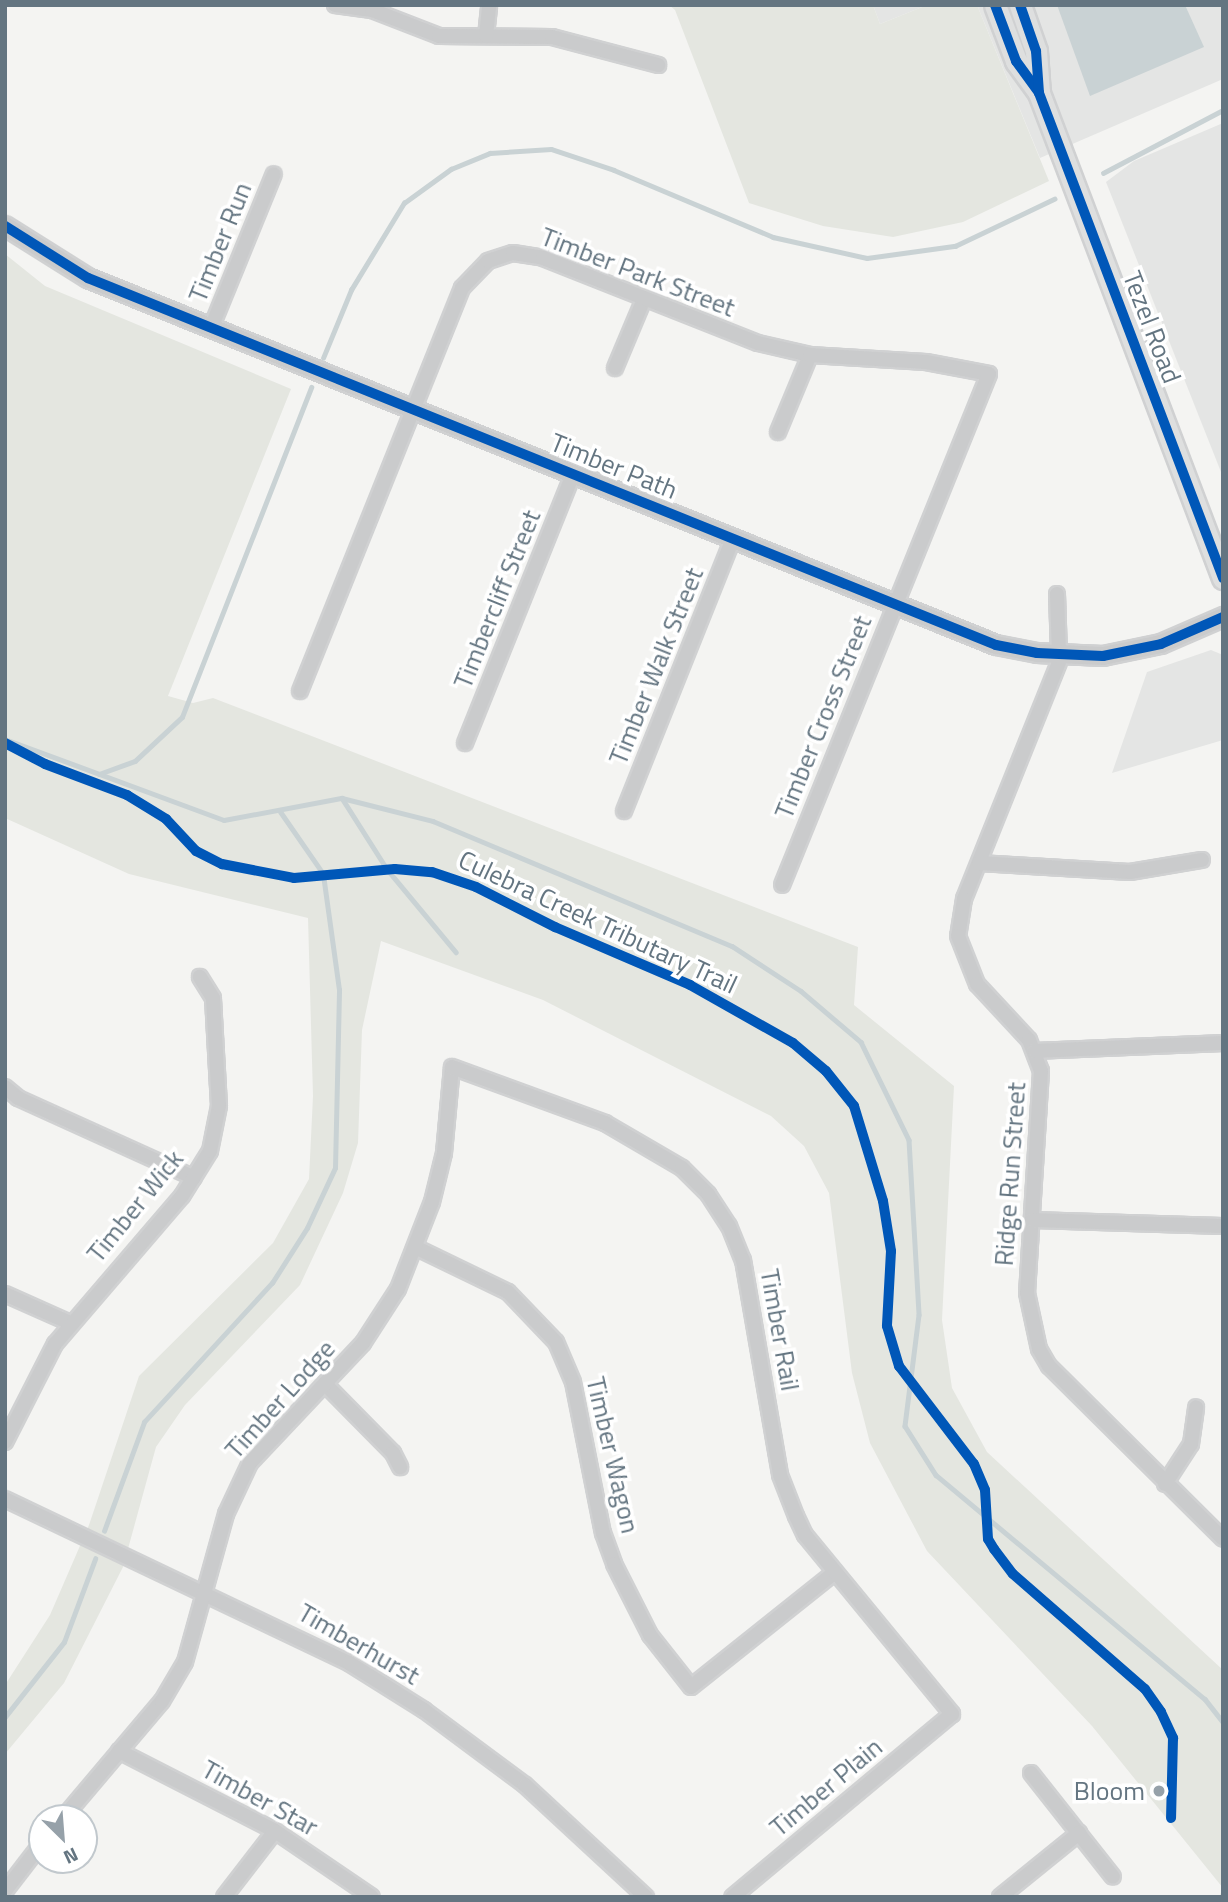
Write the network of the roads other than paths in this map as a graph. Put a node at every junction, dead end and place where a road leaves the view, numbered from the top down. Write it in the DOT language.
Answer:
graph roads {
  1 [pos="335,5"];
  2 [pos="489,5"];
  3 [pos="995,5"];
  4 [pos="1020,5"];
  5 [pos="486,36"];
  6 [pos="658,65"];
  7 [pos="1039,93"];
  8 [pos="274,174"];
  9 [pos="5,226"];
  10 [pos="644,299"];
  11 [pos="211,328"];
  12 [pos="810,355"];
  13 [pos="615,368"];
  14 [pos="989,374"];
  15 [pos="413,409"];
  16 [pos="778,432"];
  17 [pos="573,474"];
  18 [pos="733,539"];
  19 [pos="1223,578"];
  20 [pos="1058,594"];
  21 [pos="895,604"];
  22 [pos="1223,617"];
  23 [pos="1061,655"];
  24 [pos="300,691"];
  25 [pos="465,743"];
  26 [pos="624,811"];
  27 [pos="1202,860"];
  28 [pos="979,863"];
  29 [pos="782,885"];
  30 [pos="201,978"];
  31 [pos="1223,1043"];
  32 [pos="1035,1051"];
  33 [pos="452,1067"];
  34 [pos="5,1087"];
  35 [pos="194,1178"];
  36 [pos="1032,1220"];
  37 [pos="1223,1226"];
  38 [pos="417,1248"];
  39 [pos="5,1294"];
  40 [pos="70,1323"];
  41 [pos="324,1384"];
  42 [pos="1196,1406"];
  43 [pos="5,1442"];
  44 [pos="400,1467"];
  45 [pos="1165,1484"];
  46 [pos="5,1499"];
  47 [pos="1223,1539"];
  48 [pos="835,1572"];
  49 [pos="206,1592"];
  50 [pos="952,1714"];
  51 [pos="119,1751"];
  52 [pos="1031,1773"];
  53 [pos="75,1804"];
  54 [pos="275,1831"];
  55 [pos="1079,1833"];
  56 [pos="28,1861"];
  57 [pos="1114,1877"];
  58 [pos="5,1891"];
  59 [pos="224,1897"];
  60 [pos="372,1897"];
  61 [pos="646,1897"];
  62 [pos="732,1897"];
  63 [pos="1000,1897"];
  1 -- 5 [label="street"];
  2 -- 5 [label="street"];
  3 -- 7 [label="main road, Tezel Road"];
  4 -- 7 [label="main road, Tezel Road"];
  5 -- 6 [label="street"];
  7 -- 19 [label="main road, Tezel Road"];
  8 -- 11 [label="street, Timber Run"];
  9 -- 11 [label="street, Timber Path"];
  10 -- 12 [label="street, Timber Park Street"];
  10 -- 13 [label="street"];
  10 -- 15 [label="street, Timber Park Street"];
  11 -- 15 [label="street, Timber Path"];
  12 -- 14 [label="street, Timber Park Street"];
  12 -- 16 [label="street"];
  14 -- 21 [label="street, Timber Cross Street"];
  15 -- 17 [label="street, Timber Path"];
  15 -- 24 [label="street, Timber Park Street"];
  17 -- 18 [label="street, Timber Path"];
  17 -- 25 [label="street, Timbercliff Street"];
  18 -- 21 [label="street, Timber Path"];
  18 -- 26 [label="street, Timber Walk Street"];
  20 -- 23 [label="street"];
  21 -- 23 [label="street, Timber Path"];
  21 -- 29 [label="street, Timber Cross Street"];
  22 -- 23 [label="street, Timber Path"];
  23 -- 28 [label="street, Ridge Run Street"];
  27 -- 28 [label="street"];
  28 -- 32 [label="street, Ridge Run Street"];
  30 -- 35 [label="street, Timber Wick"];
  31 -- 32 [label="street"];
  32 -- 36 [label="street, Ridge Run Street"];
  33 -- 38 [label="street, Timber Lodge"];
  33 -- 48 [label="street, Timber Rail"];
  34 -- 35 [label="street"];
  35 -- 40 [label="street, Timber Wick"];
  36 -- 37 [label="street"];
  36 -- 45 [label="street, Ridge Run Street"];
  38 -- 41 [label="street, Timber Lodge"];
  38 -- 48 [label="street, Timber Wagon"];
  39 -- 40 [label="street"];
  40 -- 43 [label="street, Timber Wick"];
  41 -- 44 [label="street"];
  41 -- 49 [label="street, Timber Lodge"];
  42 -- 45 [label="street"];
  45 -- 47 [label="street, Ridge Run Street"];
  46 -- 49 [label="street, Timberhurst"];
  48 -- 50 [label="street, Timber Rail"];
  49 -- 51 [label="street, Timber Lodge"];
  49 -- 61 [label="street, Timberhurst"];
  50 -- 62 [label="street, Timber Plain"];
  51 -- 53 [label="street, Timber Lodge"];
  51 -- 54 [label="street, Timber Star"];
  52 -- 55 [label="street"];
  54 -- 59 [label="street"];
  54 -- 60 [label="street, Timber Star"];
  55 -- 57 [label="street"];
  55 -- 63 [label="street"];
  56 -- 58 [label="street"];
}
